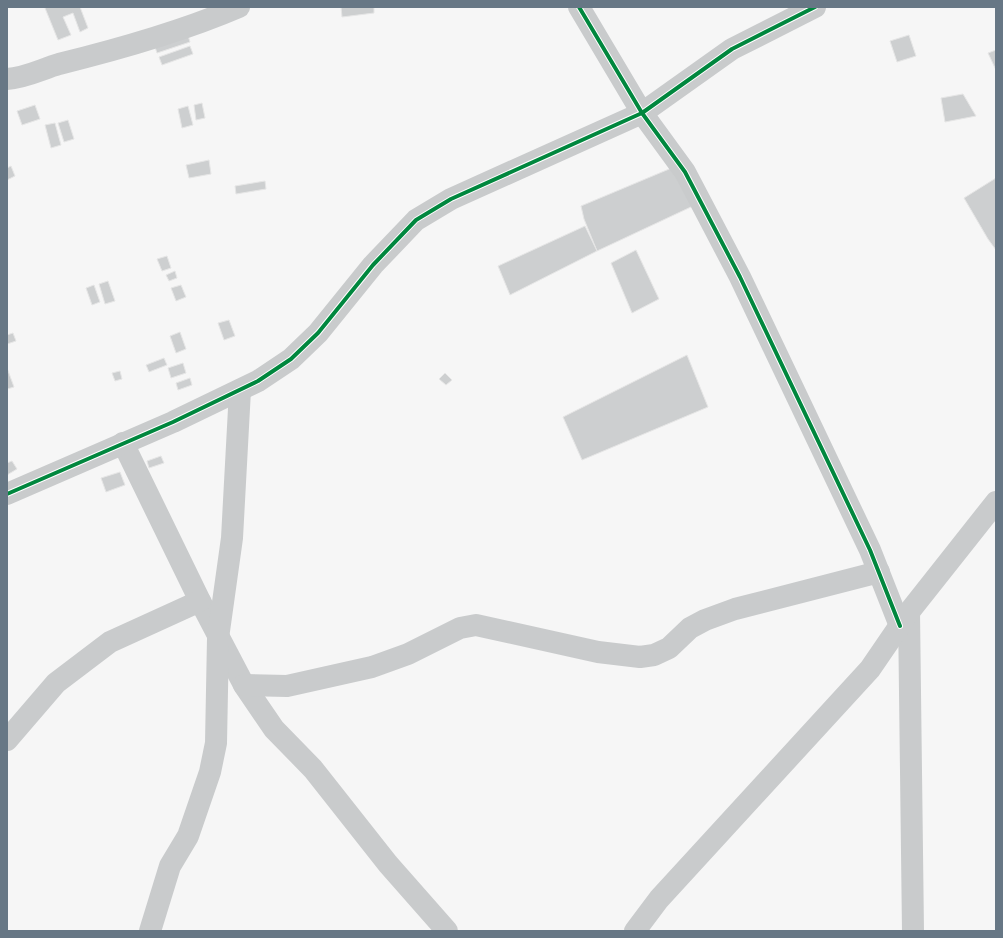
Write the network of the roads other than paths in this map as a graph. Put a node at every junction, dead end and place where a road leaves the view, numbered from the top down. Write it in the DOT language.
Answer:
graph roads {
  1 [pos="239,7"];
  2 [pos="579,7"];
  3 [pos="815,7"];
  4 [pos="7,79"];
  5 [pos="642,112"];
  6 [pos="240,390"];
  7 [pos="123,444"];
  8 [pos="7,494"];
  9 [pos="996,502"];
  10 [pos="878,572"];
  11 [pos="200,601"];
  12 [pos="905,619"];
  13 [pos="218,638"];
  14 [pos="244,685"];
  15 [pos="7,740"];
  16 [pos="150,931"];
  17 [pos="447,931"];
  18 [pos="635,931"];
  19 [pos="913,931"];
  1 -- 4 [label="street"];
  2 -- 5 [label="street"];
  3 -- 5 [label="street"];
  5 -- 6 [label="street"];
  5 -- 10 [label="street"];
  6 -- 7 [label="street"];
  6 -- 13 [label="street"];
  7 -- 8 [label="street"];
  7 -- 11 [label="street"];
  9 -- 12 [label="street"];
  10 -- 12 [label="street"];
  10 -- 14 [label="street"];
  11 -- 13 [label="street"];
  11 -- 15 [label="street"];
  12 -- 18 [label="street"];
  12 -- 19 [label="street"];
  13 -- 14 [label="street"];
  13 -- 16 [label="street"];
  14 -- 17 [label="street"];
}
